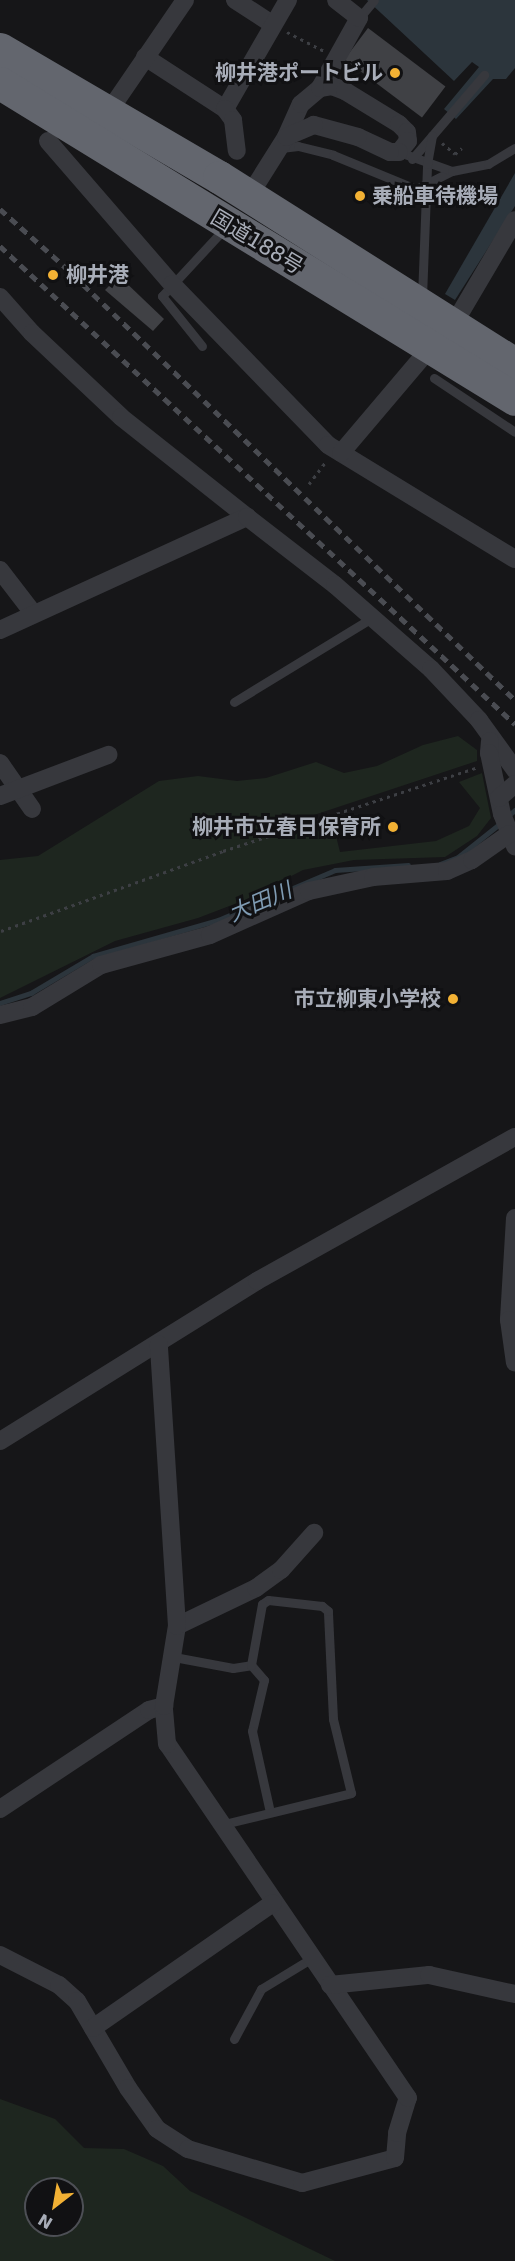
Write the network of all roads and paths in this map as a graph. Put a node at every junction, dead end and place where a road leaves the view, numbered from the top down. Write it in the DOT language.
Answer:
graph roads {
  1 [pos="185,0"];
  2 [pos="236,0"];
  3 [pos="288,0"];
  4 [pos="336,0"];
  5 [pos="372,2"];
  6 [pos="359,18"];
  7 [pos="272,24"];
  8 [pos="0,49"];
  9 [pos="335,56"];
  10 [pos="145,57"];
  11 [pos="484,75"];
  12 [pos="0,83"];
  13 [pos="320,88"];
  14 [pos="225,110"];
  15 [pos="107,114"];
  16 [pos="432,135"];
  17 [pos="48,141"];
  18 [pos="282,143"];
  19 [pos="515,148"];
  20 [pos="237,151"];
  21 [pos="405,155"];
  22 [pos="427,164"];
  23 [pos="452,171"];
  24 [pos="428,184"];
  25 [pos="239,211"];
  26 [pos="515,220"];
  27 [pos="172,284"];
  28 [pos="0,297"];
  29 [pos="423,308"];
  30 [pos="202,346"];
  31 [pos="439,351"];
  32 [pos="515,364"];
  33 [pos="515,399"];
  34 [pos="515,432"];
  35 [pos="341,453"];
  36 [pos="309,484"];
  37 [pos="247,517"];
  38 [pos="515,559"];
  39 [pos="0,570"];
  40 [pos="33,613"];
  41 [pos="373,617"];
  42 [pos="0,630"];
  43 [pos="234,702"];
  44 [pos="490,740"];
  45 [pos="108,755"];
  46 [pos="0,763"];
  47 [pos="491,763"];
  48 [pos="515,770"];
  49 [pos="515,784"];
  50 [pos="17,788"];
  51 [pos="0,796"];
  52 [pos="32,809"];
  53 [pos="506,823"];
  54 [pos="1,931"];
  55 [pos="0,1015"];
  56 [pos="515,1137"];
  57 [pos="515,1218"];
  58 [pos="514,1266"];
  59 [pos="512,1320"];
  60 [pos="159,1345"];
  61 [pos="515,1363"];
  62 [pos="0,1441"];
  63 [pos="314,1533"];
  64 [pos="177,1626"];
  65 [pos="174,1657"];
  66 [pos="251,1665"];
  67 [pos="164,1706"];
  68 [pos="0,1809"];
  69 [pos="270,1812"];
  70 [pos="219,1825"];
  71 [pos="273,1903"];
  72 [pos="0,1954"];
  73 [pos="312,1959"];
  74 [pos="330,1985"];
  75 [pos="515,1994"];
  76 [pos="93,2028"];
  77 [pos="234,2038"];
  1 -- 10 [label="street"];
  2 -- 7 [label="street"];
  3 -- 7 [label="street"];
  4 -- 6 [label="street"];
  5 -- 6 [label="lane"];
  6 -- 9 [label="street"];
  7 -- 9 [label="path"];
  7 -- 14 [label="street"];
  8 -- 15 [label="highway, 国道188号"];
  9 -- 13 [label="street"];
  10 -- 14 [label="street"];
  10 -- 15 [label="street"];
  11 -- 16 [label="lane"];
  12 -- 25 [label="highway, 国道188号"];
  13 -- 18 [label="street"];
  13 -- 21 [label="street"];
  14 -- 20 [label="street"];
  15 -- 25 [label="highway, 国道188号"];
  16 -- 21 [label="lane"];
  16 -- 22 [label="lane"];
  17 -- 27 [label="street"];
  18 -- 21 [label="street"];
  18 -- 24 [label="lane"];
  18 -- 25 [label="street"];
  19 -- 23 [label="lane"];
  21 -- 22 [label="lane"];
  22 -- 23 [label="lane"];
  22 -- 24 [label="lane"];
  23 -- 24 [label="lane"];
  24 -- 29 [label="lane"];
  25 -- 27 [label="lane"];
  25 -- 29 [label="highway, 国道188号"];
  25 -- 31 [label="highway, 国道188号"];
  26 -- 31 [label="street"];
  27 -- 30 [label="lane"];
  27 -- 35 [label="street"];
  28 -- 37 [label="street"];
  29 -- 31 [label="highway, 国道188号"];
  31 -- 32 [label="highway, 国道188号"];
  31 -- 33 [label="highway, 国道188号"];
  31 -- 34 [label="lane"];
  31 -- 35 [label="street"];
  35 -- 36 [label="path"];
  35 -- 38 [label="street"];
  37 -- 40 [label="street"];
  37 -- 41 [label="street"];
  39 -- 40 [label="street"];
  40 -- 42 [label="street"];
  41 -- 43 [label="lane"];
  41 -- 44 [label="street"];
  44 -- 47 [label="street"];
  44 -- 48 [label="street"];
  45 -- 50 [label="street"];
  46 -- 50 [label="street"];
  47 -- 53 [label="street"];
  47 -- 54 [label="path"];
  49 -- 53 [label="street"];
  50 -- 51 [label="street"];
  50 -- 52 [label="street"];
  53 -- 55 [label="street"];
  56 -- 60 [label="street"];
  57 -- 58 [label="street"];
  58 -- 59 [label="street"];
  59 -- 61 [label="street"];
  60 -- 62 [label="street"];
  60 -- 64 [label="street"];
  63 -- 64 [label="street"];
  64 -- 65 [label="street"];
  65 -- 66 [label="lane"];
  65 -- 67 [label="street"];
  66 -- 69 [label="lane"];
  66 -- 69 [label="lane"];
  67 -- 68 [label="street"];
  67 -- 70 [label="street"];
  69 -- 70 [label="lane"];
  70 -- 71 [label="street"];
  71 -- 73 [label="street"];
  71 -- 76 [label="street"];
  72 -- 76 [label="street"];
  73 -- 74 [label="street"];
  73 -- 77 [label="lane"];
  74 -- 75 [label="street"];
  74 -- 76 [label="street"];
}
